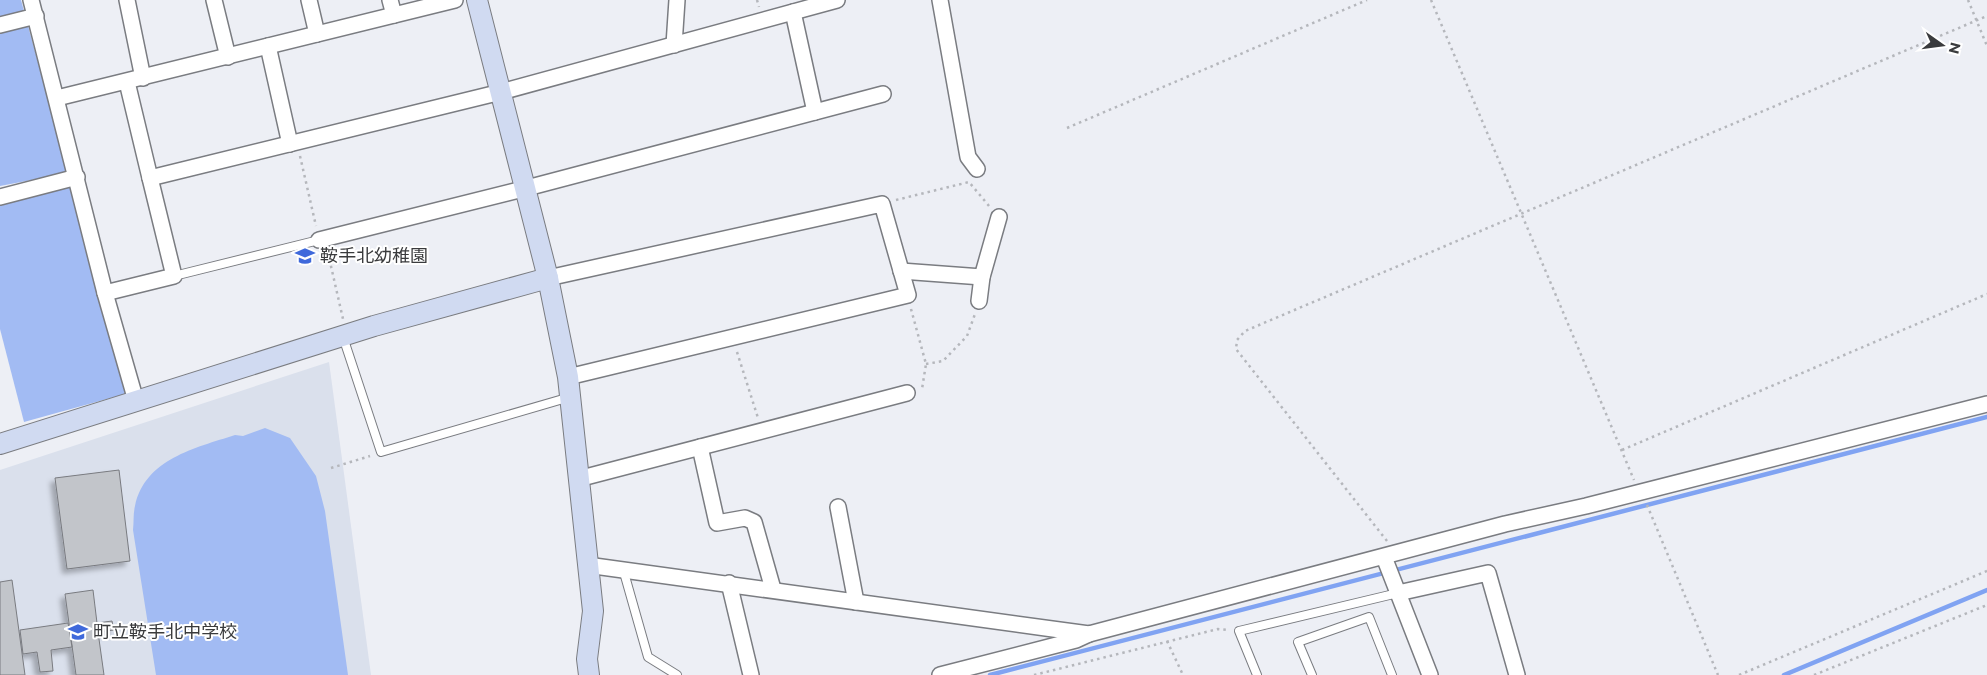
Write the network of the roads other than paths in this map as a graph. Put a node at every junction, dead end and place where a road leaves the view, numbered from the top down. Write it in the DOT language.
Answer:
graph roads {
  1 [pos="31,0"];
  2 [pos="127,0"];
  3 [pos="214,0"];
  4 [pos="309,0"];
  5 [pos="390,0"];
  6 [pos="456,0"];
  7 [pos="477,0"];
  8 [pos="677,0"];
  9 [pos="837,0"];
  10 [pos="940,0"];
  11 [pos="793,12"];
  12 [pos="394,15"];
  13 [pos="36,16"];
  14 [pos="0,25"];
  15 [pos="317,34"];
  16 [pos="674,45"];
  17 [pos="268,46"];
  18 [pos="228,57"];
  19 [pos="143,78"];
  20 [pos="127,82"];
  21 [pos="501,92"];
  22 [pos="883,94"];
  23 [pos="57,98"];
  24 [pos="815,112"];
  25 [pos="293,143"];
  26 [pos="977,170"];
  27 [pos="77,177"];
  28 [pos="150,178"];
  29 [pos="523,189"];
  30 [pos="0,197"];
  31 [pos="999,217"];
  32 [pos="322,239"];
  33 [pos="901,271"];
  34 [pos="174,276"];
  35 [pos="982,277"];
  36 [pos="548,278"];
  37 [pos="105,293"];
  38 [pos="979,301"];
  39 [pos="345,336"];
  40 [pos="569,387"];
  41 [pos="907,394"];
  42 [pos="136,401"];
  43 [pos="1987,404"];
  44 [pos="0,444"];
  45 [pos="700,447"];
  46 [pos="578,479"];
  47 [pos="838,508"];
  48 [pos="1390,555"];
  49 [pos="587,565"];
  50 [pos="623,569"];
  51 [pos="729,583"];
  52 [pos="773,589"];
  53 [pos="1398,593"];
  54 [pos="856,602"];
  55 [pos="1089,634"];
  56 [pos="589,675"];
  57 [pos="677,675"];
  58 [pos="751,675"];
  59 [pos="940,675"];
  60 [pos="1257,675"];
  61 [pos="1312,675"];
  62 [pos="1392,675"];
  63 [pos="1430,675"];
  64 [pos="1517,675"];
  1 -- 13 [label="street"];
  2 -- 19 [label="street"];
  3 -- 18 [label="street"];
  4 -- 15 [label="street"];
  5 -- 12 [label="street"];
  6 -- 12 [label="street"];
  7 -- 21 [label="street"];
  8 -- 16 [label="street"];
  9 -- 11 [label="street"];
  10 -- 26 [label="street"];
  11 -- 16 [label="street"];
  11 -- 24 [label="street"];
  12 -- 15 [label="street"];
  13 -- 14 [label="street"];
  13 -- 23 [label="street"];
  15 -- 17 [label="street"];
  16 -- 21 [label="street"];
  17 -- 18 [label="street"];
  17 -- 25 [label="street"];
  18 -- 19 [label="street"];
  19 -- 20 [label="street"];
  20 -- 23 [label="street"];
  20 -- 28 [label="street"];
  21 -- 25 [label="street"];
  21 -- 29 [label="street"];
  22 -- 24 [label="street"];
  23 -- 27 [label="street"];
  24 -- 29 [label="street"];
  25 -- 28 [label="street"];
  27 -- 30 [label="street"];
  27 -- 37 [label="street"];
  28 -- 34 [label="street"];
  29 -- 32 [label="street"];
  29 -- 36 [label="street"];
  31 -- 35 [label="street"];
  32 -- 34 [label="lane"];
  33 -- 35 [label="street"];
  33 -- 36 [label="street"];
  33 -- 40 [label="street"];
  34 -- 37 [label="street"];
  35 -- 38 [label="street"];
  36 -- 39 [label="street"];
  36 -- 40 [label="street"];
  37 -- 42 [label="street"];
  39 -- 40 [label="lane"];
  39 -- 42 [label="street"];
  40 -- 46 [label="street"];
  41 -- 45 [label="street"];
  42 -- 44 [label="street"];
  43 -- 48 [label="street"];
  45 -- 46 [label="street"];
  45 -- 52 [label="street"];
  46 -- 49 [label="street"];
  47 -- 54 [label="street"];
  48 -- 53 [label="street"];
  48 -- 55 [label="street"];
  49 -- 50 [label="street"];
  49 -- 56 [label="street"];
  50 -- 51 [label="street"];
  50 -- 57 [label="lane"];
  51 -- 52 [label="street"];
  51 -- 58 [label="street"];
  52 -- 54 [label="street"];
  53 -- 60 [label="lane"];
  53 -- 63 [label="street"];
  53 -- 64 [label="street"];
  54 -- 55 [label="street"];
  55 -- 59 [label="street"];
  61 -- 62 [label="lane"];
}
